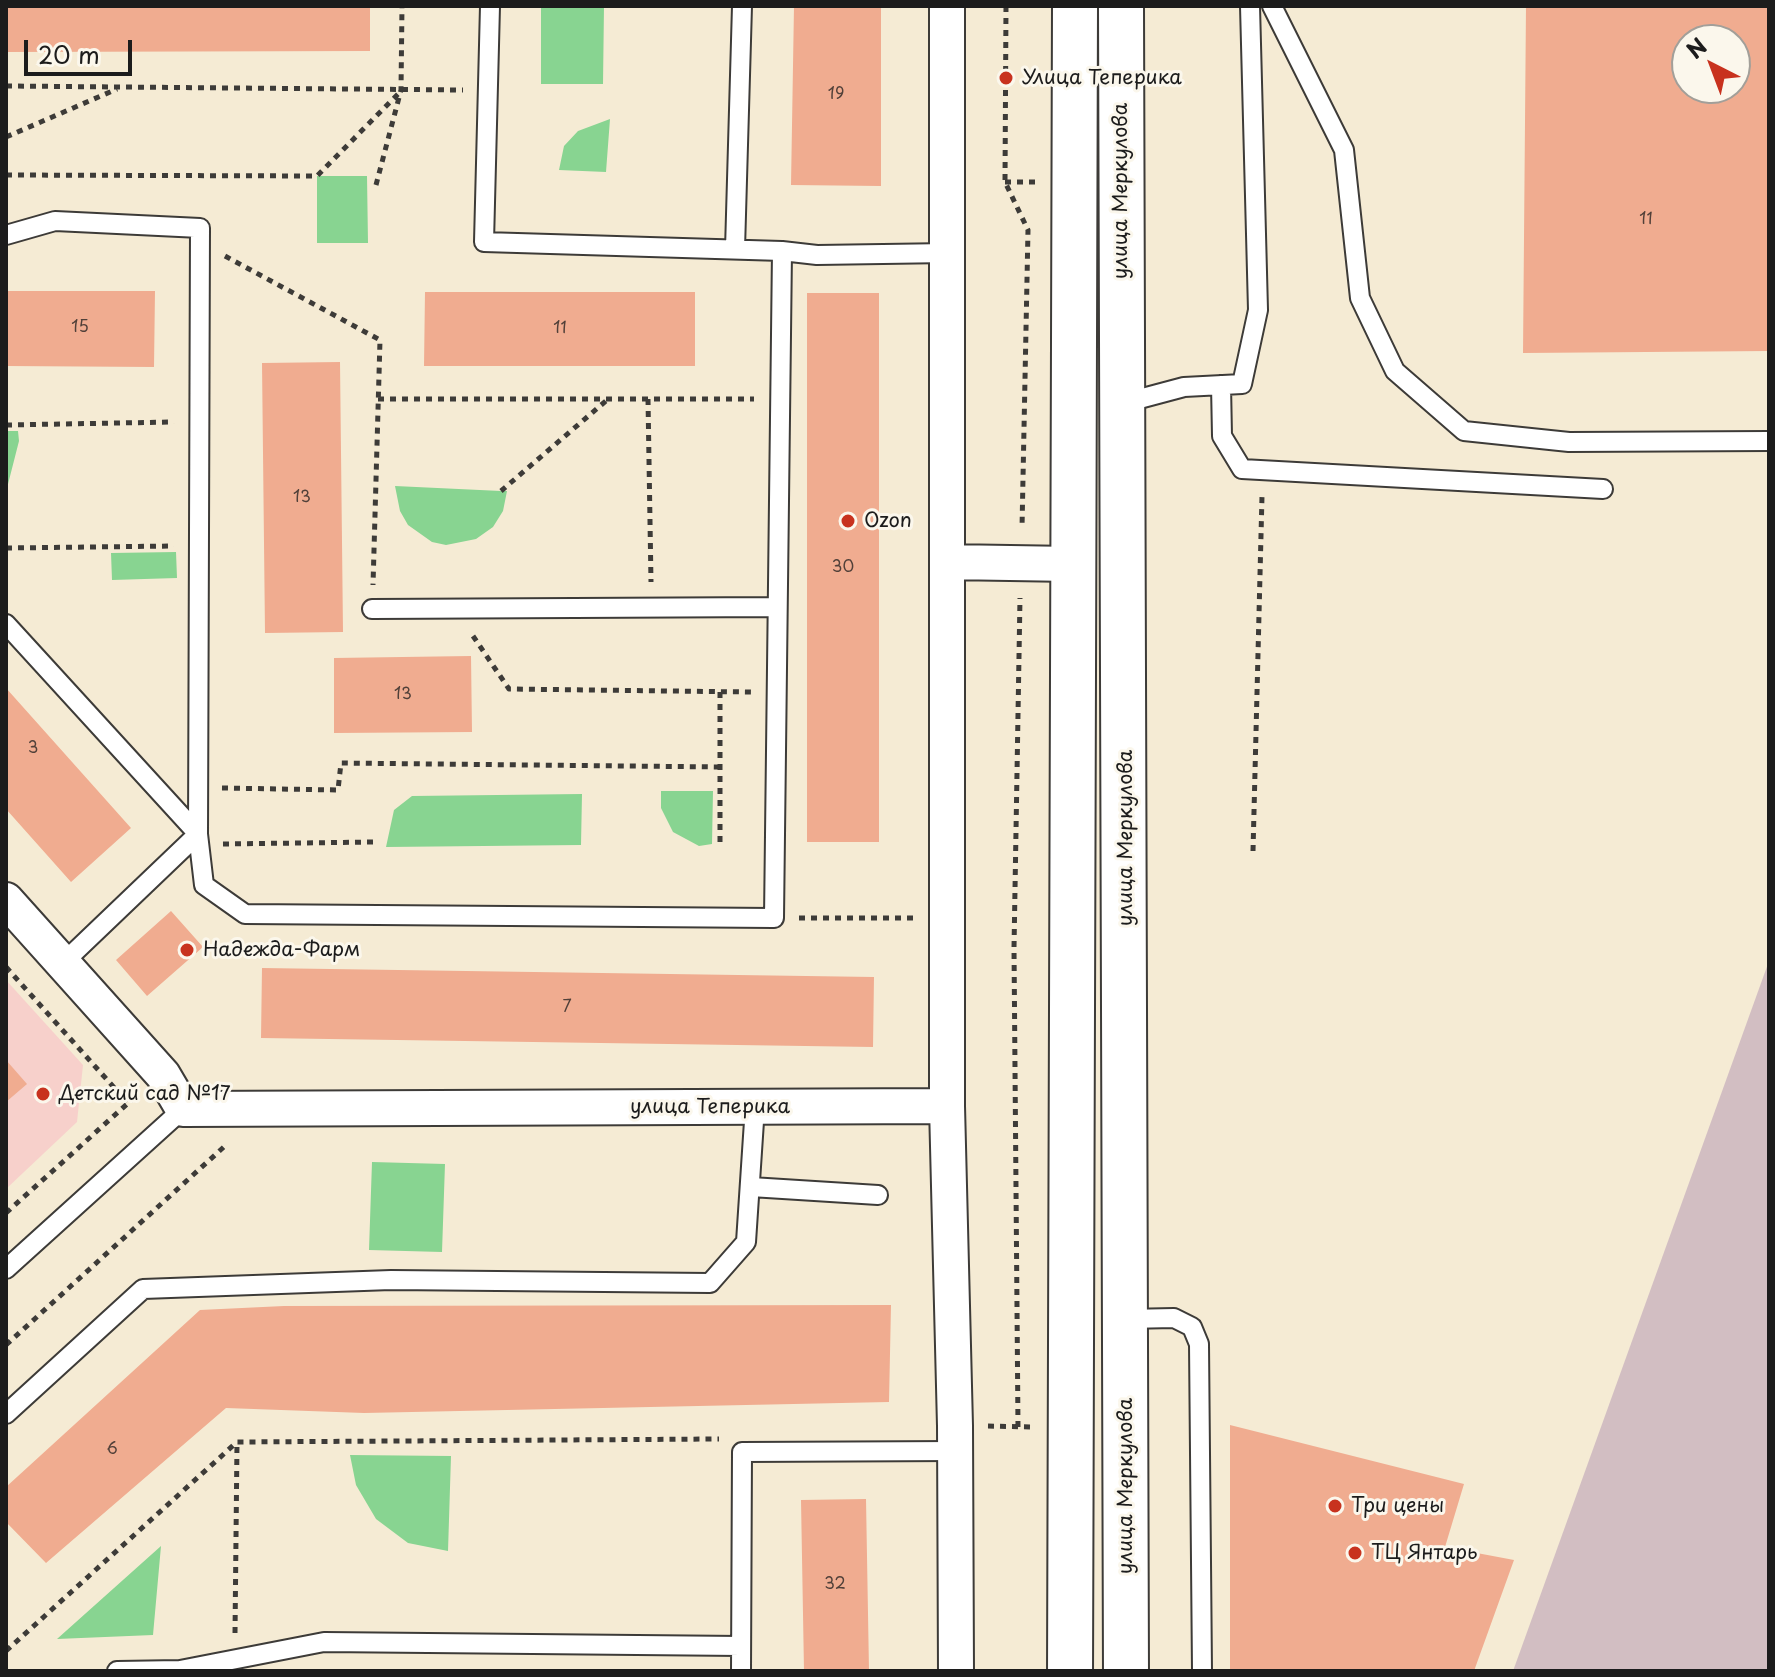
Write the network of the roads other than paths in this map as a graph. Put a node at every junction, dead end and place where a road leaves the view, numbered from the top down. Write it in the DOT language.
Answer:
graph roads {
  1 [pos="490,6"];
  2 [pos="742,6"];
  3 [pos="947,6"];
  4 [pos="1075,6"];
  5 [pos="1121,6"];
  6 [pos="1250,6"];
  7 [pos="1272,6"];
  8 [pos="6,235"];
  9 [pos="735,249"];
  10 [pos="782,251"];
  11 [pos="949,253"];
  12 [pos="1221,385"];
  13 [pos="1120,404"];
  14 [pos="1769,441"];
  15 [pos="1603,489"];
  16 [pos="948,562"];
  17 [pos="1072,564"];
  18 [pos="776,607"];
  19 [pos="372,609"];
  20 [pos="6,624"];
  21 [pos="198,839"];
  22 [pos="6,900"];
  23 [pos="63,963"];
  24 [pos="755,1106"];
  25 [pos="947,1106"];
  26 [pos="183,1109"];
  27 [pos="751,1187"];
  28 [pos="878,1195"];
  29 [pos="6,1269"];
  30 [pos="1126,1319"];
  31 [pos="6,1414"];
  32 [pos="956,1451"];
  33 [pos="741,1646"];
  34 [pos="117,1671"];
  35 [pos="741,1671"];
  36 [pos="956,1671"];
  37 [pos="1070,1671"];
  38 [pos="1126,1671"];
  39 [pos="1202,1671"];
  1 -- 9 [label="lane"];
  2 -- 9 [label="lane"];
  3 -- 11 [label="street"];
  4 -- 17 [label="street"];
  5 -- 13 [label="street, улица Меркулова"];
  6 -- 12 [label="lane"];
  7 -- 14 [label="lane"];
  8 -- 21 [label="lane"];
  9 -- 10 [label="lane"];
  10 -- 11 [label="lane"];
  10 -- 18 [label="lane"];
  11 -- 16 [label="street"];
  12 -- 13 [label="lane"];
  12 -- 15 [label="lane"];
  13 -- 30 [label="street, улица Меркулова"];
  16 -- 17 [label="street"];
  16 -- 25 [label="street"];
  17 -- 37 [label="street"];
  18 -- 19 [label="lane"];
  18 -- 21 [label="lane"];
  20 -- 21 [label="lane"];
  21 -- 23 [label="lane"];
  22 -- 23 [label="street"];
  23 -- 26 [label="street"];
  24 -- 25 [label="street, улица Теперика"];
  24 -- 26 [label="street, улица Теперика"];
  24 -- 27 [label="lane"];
  25 -- 32 [label="street"];
  26 -- 29 [label="lane"];
  27 -- 28 [label="lane"];
  27 -- 31 [label="lane"];
  30 -- 38 [label="street, улица Меркулова"];
  30 -- 39 [label="lane"];
  32 -- 33 [label="lane"];
  32 -- 36 [label="street"];
  33 -- 34 [label="lane"];
  33 -- 35 [label="lane"];
}
